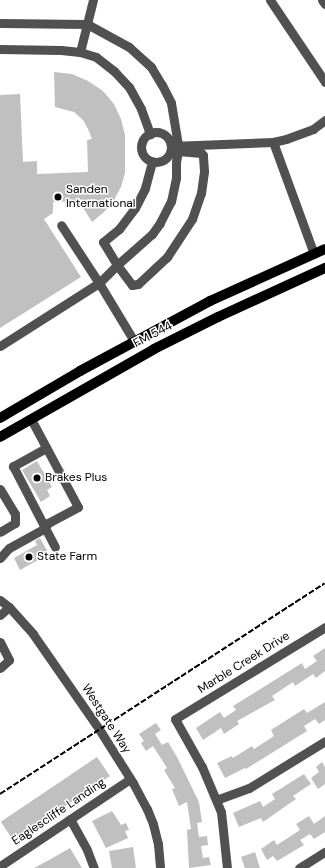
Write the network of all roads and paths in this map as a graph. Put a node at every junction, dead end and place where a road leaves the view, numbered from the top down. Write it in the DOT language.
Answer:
graph roads {
  1 [pos="93,0"];
  2 [pos="270,0"];
  3 [pos="322,0"];
  4 [pos="325,4"];
  5 [pos="0,23"];
  6 [pos="87,24"];
  7 [pos="0,49"];
  8 [pos="80,52"];
  9 [pos="325,81"];
  10 [pos="325,120"];
  11 [pos="150,134"];
  12 [pos="273,142"];
  13 [pos="176,147"];
  14 [pos="152,162"];
  15 [pos="61,225"];
  16 [pos="325,249"];
  17 [pos="314,254"];
  18 [pos="117,265"];
  19 [pos="325,268"];
  20 [pos="99,283"];
  21 [pos="134,341"];
  22 [pos="0,346"];
  23 [pos="144,355"];
  24 [pos="0,418"];
  25 [pos="31,419"];
  26 [pos="0,438"];
  27 [pos="46,448"];
  28 [pos="0,489"];
  29 [pos="44,527"];
  30 [pos="0,532"];
  31 [pos="55,547"];
  32 [pos="0,558"];
  33 [pos="0,600"];
  34 [pos="9,607"];
  35 [pos="0,615"];
  36 [pos="325,627"];
  37 [pos="0,642"];
  38 [pos="0,668"];
  39 [pos="325,741"];
  40 [pos="130,779"];
  41 [pos="216,800"];
  42 [pos="70,820"];
  43 [pos="325,852"];
  44 [pos="0,866"];
  45 [pos="94,868"];
  46 [pos="160,868"];
  47 [pos="228,868"];
  48 [pos="299,868"];
  1 -- 6 [label="street"];
  2 -- 9 [label="street"];
  3 -- 4 [label="street"];
  5 -- 6 [label="street"];
  6 -- 8 [label="street"];
  6 -- 13 [label="street"];
  7 -- 8 [label="street"];
  8 -- 11 [label="street"];
  10 -- 12 [label="street"];
  11 -- 13 [label="street"];
  11 -- 14 [label="street"];
  12 -- 13 [label="street"];
  12 -- 17 [label="street"];
  13 -- 14 [label="street"];
  13 -- 18 [label="street"];
  13 -- 18 [label="street"];
  14 -- 18 [label="street"];
  15 -- 20 [label="street"];
  16 -- 17 [label="main road, FM 544 / FM 544"];
  17 -- 21 [label="main road, FM 544 / FM 544"];
  18 -- 20 [label="street"];
  19 -- 23 [label="main road, FM 544 / FM 544"];
  20 -- 21 [label="street"];
  20 -- 22 [label="street"];
  21 -- 23 [label="main road"];
  21 -- 24 [label="main road, FM 544 / FM 544"];
  23 -- 25 [label="main road, FM 544 / FM 544"];
  25 -- 26 [label="main road, FM 544 / FM 544"];
  25 -- 27 [label="street"];
  27 -- 29 [label="street"];
  27 -- 29 [label="street"];
  28 -- 30 [label="street"];
  29 -- 31 [label="street"];
  29 -- 32 [label="street"];
  33 -- 34 [label="street, Westgate Way"];
  34 -- 35 [label="street"];
  34 -- 40 [label="street, Westgate Way"];
  36 -- 41 [label="street, Marble Creek Drive"];
  37 -- 38 [label="street"];
  39 -- 41 [label="street"];
  40 -- 42 [label="street, Eaglescliffe Landing"];
  40 -- 46 [label="street, Westgate Way"];
  41 -- 47 [label="street"];
  42 -- 44 [label="street, Eaglescliffe Landing"];
  42 -- 45 [label="street"];
  43 -- 48 [label="street"];
}
